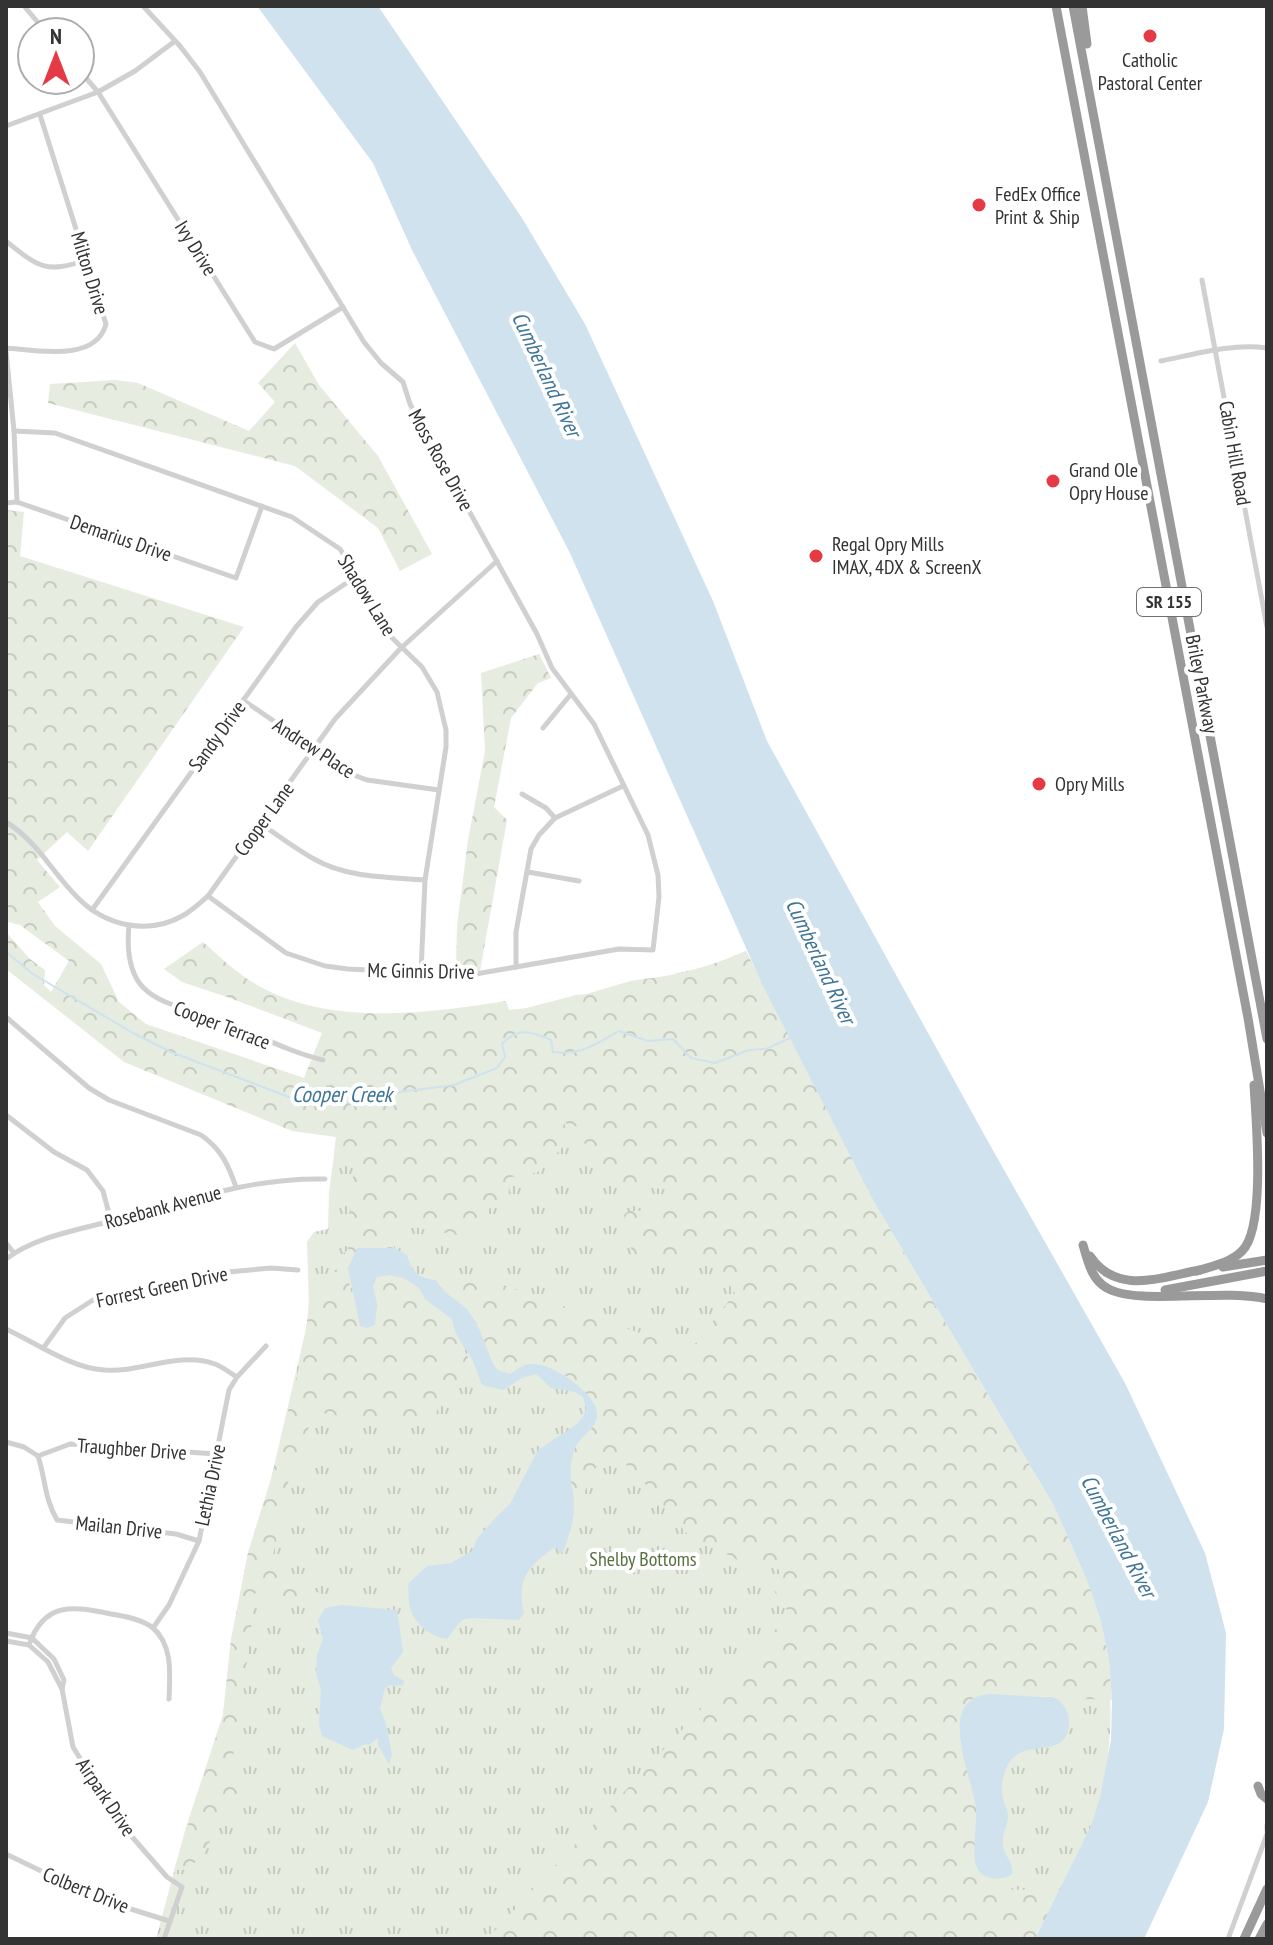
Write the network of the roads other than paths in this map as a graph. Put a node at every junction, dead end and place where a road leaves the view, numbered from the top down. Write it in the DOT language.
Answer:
graph roads {
  1 [pos="143,6"];
  2 [pos="1055,6"];
  3 [pos="1073,6"];
  4 [pos="1082,6"];
  5 [pos="175,41"];
  6 [pos="96,90"];
  7 [pos="98,92"];
  8 [pos="40,115"];
  9 [pos="6,126"];
  10 [pos="1104,162"];
  11 [pos="6,241"];
  12 [pos="86,260"];
  13 [pos="1202,280"];
  14 [pos="343,307"];
  15 [pos="1267,348"];
  16 [pos="1216,349"];
  17 [pos="6,350"];
  18 [pos="1161,361"];
  19 [pos="14,431"];
  20 [pos="17,502"];
  21 [pos="6,503"];
  22 [pos="262,506"];
  23 [pos="497,561"];
  24 [pos="357,576"];
  25 [pos="1267,627"];
  26 [pos="401,648"];
  27 [pos="571,694"];
  28 [pos="243,700"];
  29 [pos="543,728"];
  30 [pos="314,750"];
  31 [pos="623,786"];
  32 [pos="439,790"];
  33 [pos="522,794"];
  34 [pos="555,818"];
  35 [pos="6,822"];
  36 [pos="261,824"];
  37 [pos="528,872"];
  38 [pos="425,880"];
  39 [pos="579,881"];
  40 [pos="208,896"];
  41 [pos="92,910"];
  42 [pos="129,925"];
  43 [pos="653,950"];
  44 [pos="516,967"];
  45 [pos="421,972"];
  46 [pos="1257,984"];
  47 [pos="1267,1007"];
  48 [pos="6,1017"];
  49 [pos="1248,1018"];
  50 [pos="1267,1039"];
  51 [pos="323,1060"];
  52 [pos="6,1115"];
  53 [pos="1267,1133"];
  54 [pos="325,1179"];
  55 [pos="236,1187"];
  56 [pos="111,1221"];
  57 [pos="6,1243"];
  58 [pos="14,1253"];
  59 [pos="6,1259"];
  60 [pos="1267,1260"];
  61 [pos="298,1270"];
  62 [pos="1197,1271"];
  63 [pos="1267,1271"];
  64 [pos="1119,1279"];
  65 [pos="1116,1291"];
  66 [pos="1138,1295"];
  67 [pos="1267,1299"];
  68 [pos="6,1329"];
  69 [pos="266,1346"];
  70 [pos="44,1347"];
  71 [pos="237,1377"];
  72 [pos="6,1442"];
  73 [pos="216,1454"];
  74 [pos="38,1456"];
  75 [pos="199,1541"];
  76 [pos="153,1628"];
  77 [pos="6,1633"];
  78 [pos="6,1641"];
  79 [pos="30,1642"];
  80 [pos="169,1699"];
  81 [pos="1258,1786"];
  82 [pos="1267,1799"];
  83 [pos="1267,1830"];
  84 [pos="1267,1841"];
  85 [pos="1261,1849"];
  86 [pos="6,1854"];
  87 [pos="1267,1889"];
  88 [pos="169,1921"];
  89 [pos="1267,1924"];
  90 [pos="164,1939"];
  91 [pos="1228,1939"];
  92 [pos="1244,1939"];
  93 [pos="1259,1939"];
  1 -- 5 [label="street, Moss Rose Drive"];
  2 -- 49 [label="highway, Briley Parkway / SR 155"];
  3 -- 10 [label="highway, Briley Parkway / SR 155"];
  4 -- 10 [label="highway"];
  5 -- 7 [label="street"];
  5 -- 14 [label="street, Moss Rose Drive"];
  6 -- 7 [label="street, Ivy Drive"];
  7 -- 8 [label="street"];
  7 -- 14 [label="street, Ivy Drive"];
  8 -- 9 [label="street"];
  8 -- 12 [label="street, Milton Drive"];
  10 -- 46 [label="highway, Briley Parkway / SR 155"];
  11 -- 12 [label="street"];
  12 -- 17 [label="street, Milton Drive"];
  13 -- 16 [label="street, Cabin Hill Road"];
  14 -- 23 [label="street, Moss Rose Drive"];
  15 -- 16 [label="street"];
  16 -- 18 [label="street"];
  16 -- 25 [label="street, Cabin Hill Road"];
  17 -- 19 [label="street"];
  19 -- 20 [label="street"];
  19 -- 22 [label="street, Shadow Lane"];
  20 -- 21 [label="street, Demarius Drive"];
  20 -- 22 [label="street, Demarius Drive"];
  22 -- 24 [label="street, Shadow Lane"];
  23 -- 26 [label="street, Cooper Lane"];
  23 -- 27 [label="street, Moss Rose Drive"];
  24 -- 26 [label="street, Shadow Lane"];
  24 -- 28 [label="street, Sandy Drive"];
  26 -- 30 [label="street, Cooper Lane"];
  26 -- 32 [label="street, Shadow Lane"];
  27 -- 29 [label="street"];
  27 -- 31 [label="street, Moss Rose Drive"];
  28 -- 30 [label="street, Andrew Place"];
  28 -- 41 [label="street, Sandy Drive"];
  30 -- 32 [label="street, Andrew Place"];
  30 -- 36 [label="street, Cooper Lane"];
  31 -- 34 [label="street"];
  31 -- 43 [label="street, Moss Rose Drive"];
  32 -- 38 [label="street, Shadow Lane"];
  33 -- 34 [label="street"];
  34 -- 37 [label="street"];
  35 -- 41 [label="street, Cooper Lane"];
  36 -- 38 [label="street"];
  36 -- 40 [label="street, Cooper Lane"];
  37 -- 39 [label="street"];
  37 -- 44 [label="street"];
  38 -- 45 [label="street, Shadow Lane"];
  40 -- 42 [label="street, Cooper Lane"];
  40 -- 45 [label="street, Mc Ginnis Drive"];
  41 -- 42 [label="street, Cooper Lane"];
  42 -- 51 [label="street, Cooper Terrace"];
  43 -- 44 [label="street, Mc Ginnis Drive"];
  44 -- 45 [label="street, Mc Ginnis Drive"];
  46 -- 47 [label="highway"];
  46 -- 50 [label="highway, Briley Parkway / SR 155"];
  48 -- 55 [label="street"];
  49 -- 53 [label="highway, Briley Parkway / SR 155"];
  49 -- 62 [label="highway"];
  52 -- 56 [label="street"];
  54 -- 55 [label="street, Rosebank Avenue"];
  55 -- 56 [label="street, Rosebank Avenue"];
  56 -- 58 [label="street, Rosebank Avenue"];
  57 -- 58 [label="street"];
  58 -- 59 [label="street, Rosebank Avenue"];
  60 -- 62 [label="highway"];
  61 -- 70 [label="street, Forrest Green Drive"];
  62 -- 64 [label="highway"];
  63 -- 66 [label="highway"];
  64 -- 65 [label="highway"];
  64 -- 65 [label="highway"];
  65 -- 66 [label="highway"];
  66 -- 67 [label="highway"];
  68 -- 70 [label="street"];
  69 -- 71 [label="street, Lethia Drive"];
  70 -- 71 [label="street"];
  71 -- 73 [label="street, Lethia Drive"];
  72 -- 74 [label="street"];
  73 -- 74 [label="street, Traughber Drive"];
  73 -- 75 [label="street, Lethia Drive"];
  74 -- 75 [label="street, Mailan Drive"];
  75 -- 76 [label="street, Lethia Drive"];
  76 -- 79 [label="street"];
  76 -- 80 [label="street"];
  77 -- 79 [label="street"];
  78 -- 79 [label="street"];
  79 -- 88 [label="street, Airpark Drive"];
  81 -- 82 [label="highway"];
  83 -- 85 [label="street"];
  84 -- 85 [label="street"];
  85 -- 91 [label="street"];
  86 -- 88 [label="street, Colbert Drive"];
  87 -- 92 [label="highway"];
  88 -- 90 [label="street"];
  89 -- 93 [label="highway"];
}
